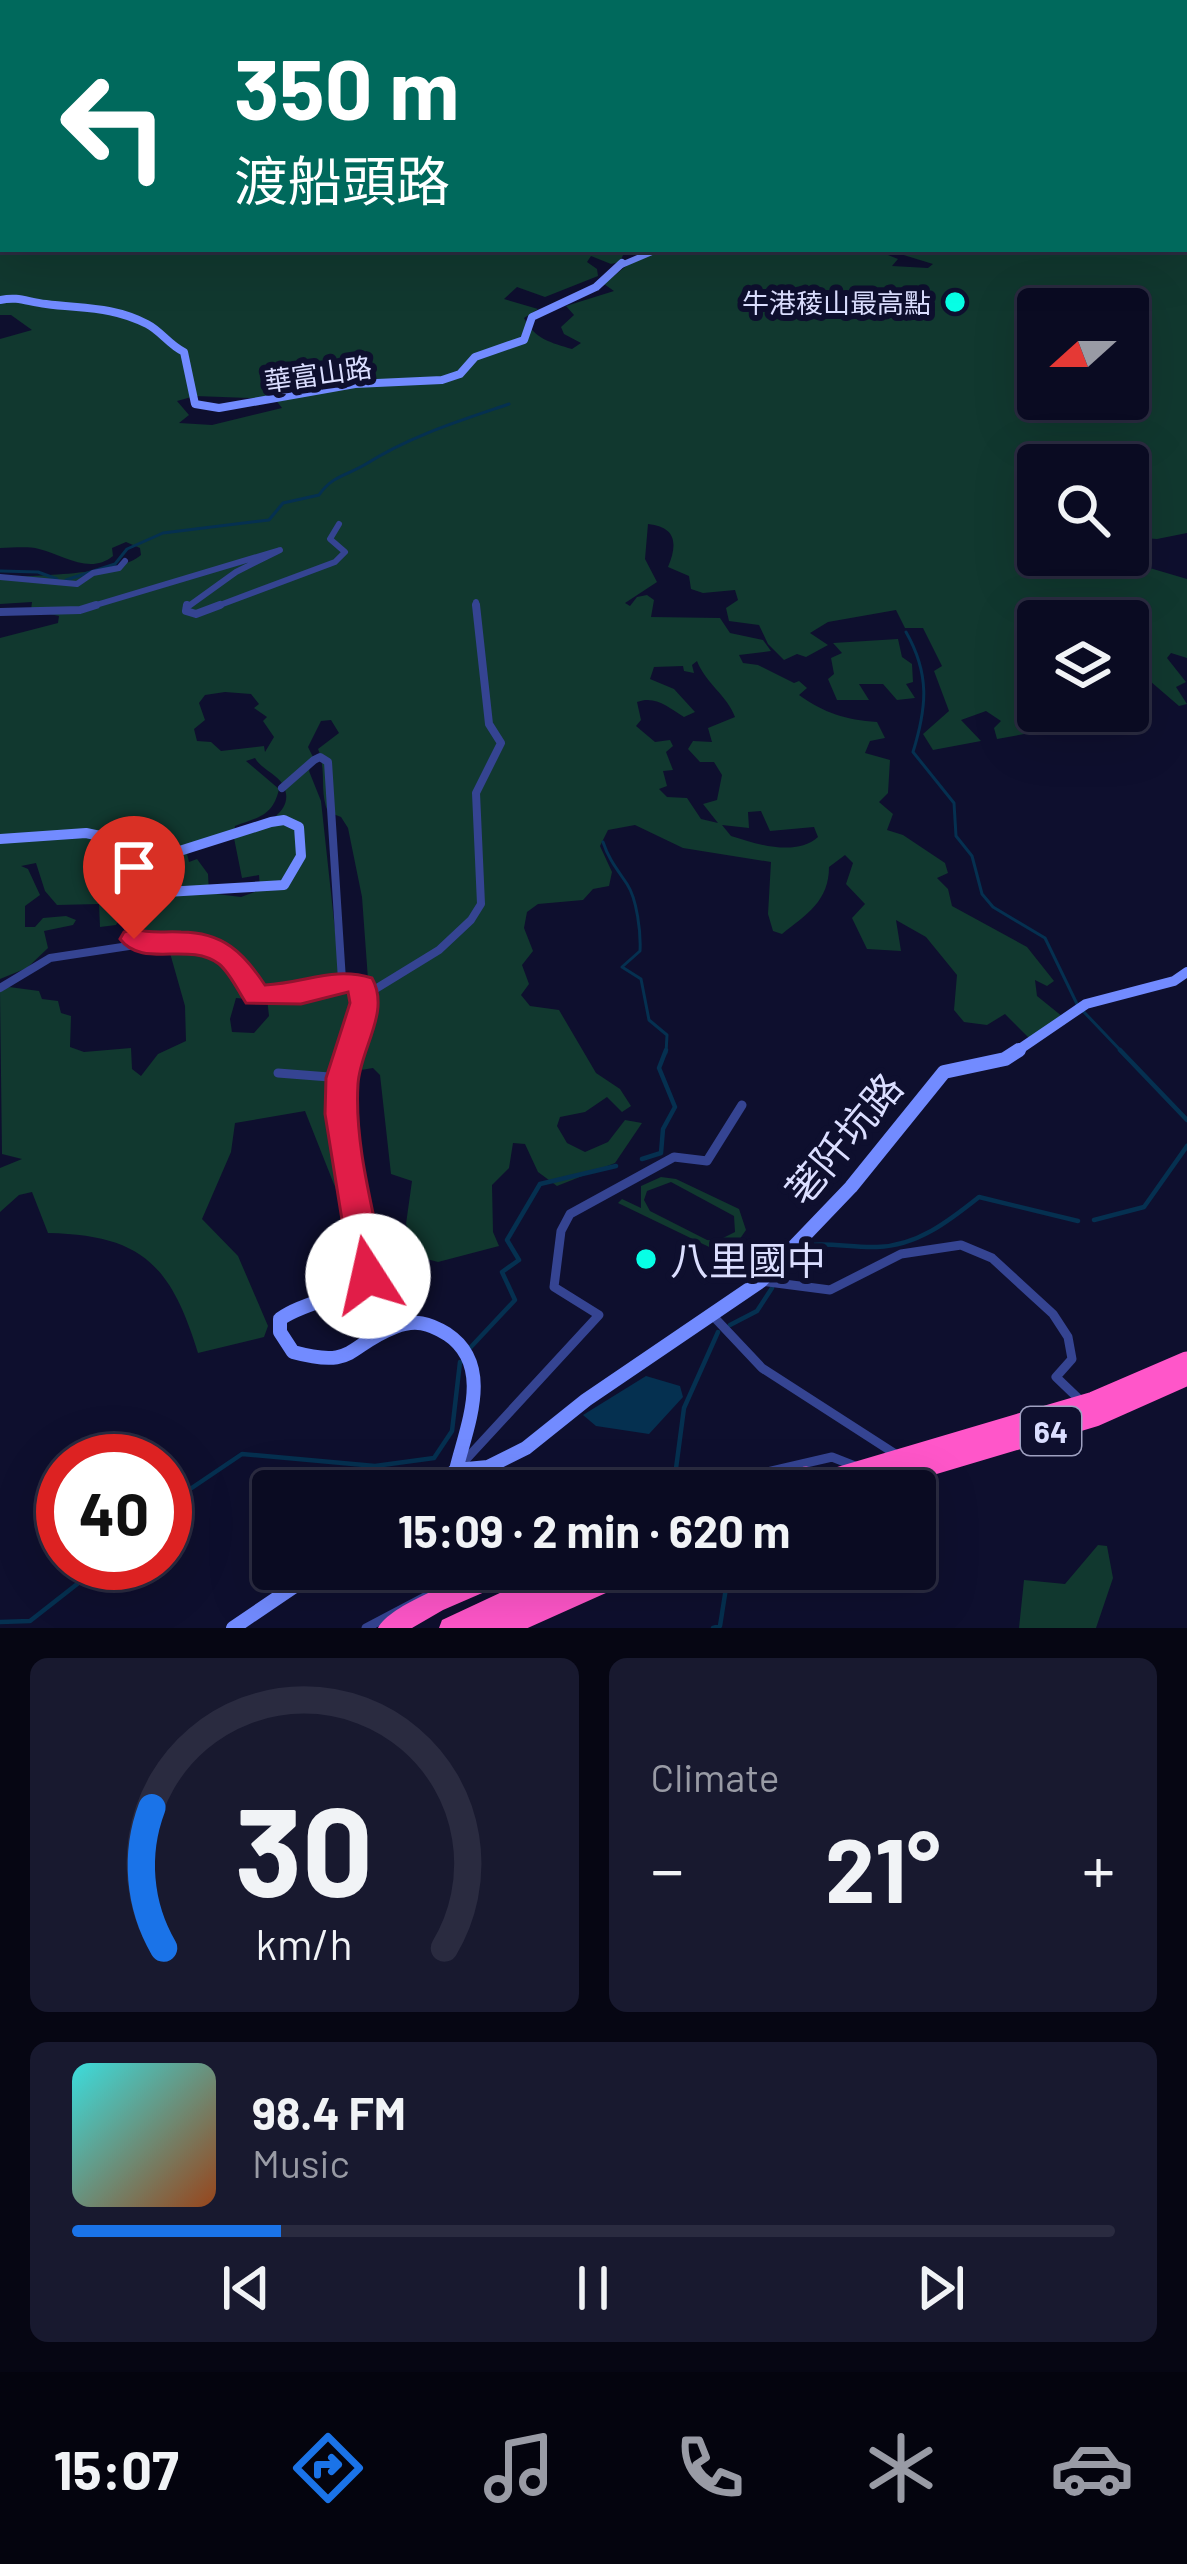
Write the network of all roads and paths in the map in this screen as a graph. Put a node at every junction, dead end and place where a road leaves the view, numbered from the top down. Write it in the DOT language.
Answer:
graph roads {
  1 [pos="650,252"];
  2 [pos="0,301"];
  3 [pos="339,524"];
  4 [pos="124,561"];
  5 [pos="0,577"];
  6 [pos="476,602"];
  7 [pos="0,612"];
  8 [pos="282,788"];
  9 [pos="0,839"];
  10 [pos="142,944"];
  11 [pos="1187,972"];
  12 [pos="342,980"];
  13 [pos="0,988"];
  14 [pos="364,997"];
  15 [pos="278,1073"];
  16 [pos="342,1078"];
  17 [pos="742,1105"];
  18 [pos="770,1284"];
  19 [pos="712,1316"];
  20 [pos="1187,1361"];
  21 [pos="1187,1375"];
  22 [pos="976,1438"];
  23 [pos="910,1469"];
  24 [pos="456,1470"];
  25 [pos="478,1470"];
  26 [pos="779,1470"];
  27 [pos="840,1470"];
  28 [pos="860,1470"];
  29 [pos="866,1470"];
  30 [pos="907,1470"];
  31 [pos="289,1590"];
  32 [pos="438,1590"];
  33 [pos="462,1590"];
  34 [pos="531,1590"];
  35 [pos="561,1590"];
  36 [pos="587,1590"];
  37 [pos="605,1590"];
  38 [pos="233,1628"];
  39 [pos="365,1628"];
  40 [pos="390,1628"];
  41 [pos="451,1628"];
  42 [pos="480,1628"];
  43 [pos="502,1628"];
  44 [pos="520,1628"];
  1 -- 2 [label="street, 華富山路"];
  3 -- 7 [label="street"];
  4 -- 5 [label="street"];
  6 -- 14 [label="street"];
  8 -- 12 [label="street"];
  9 -- 10 [label="street"];
  10 -- 12 [label="street"];
  10 -- 13 [label="street"];
  11 -- 18 [label="street, 荖阡坑路"];
  12 -- 14 [label="street"];
  14 -- 16 [label="street"];
  15 -- 16 [label="street"];
  16 -- 24 [label="street"];
  17 -- 24 [label="street, 荖阡坑路"];
  18 -- 19 [label="street, 荖阡坑路"];
  18 -- 23 [label="street"];
  19 -- 23 [label="street"];
  19 -- 25 [label="street, 荖阡坑路"];
  20 -- 22 [label="highway, 64, bridge"];
  21 -- 23 [label="highway, 64, bridge"];
  22 -- 27 [label="highway, bridge"];
  22 -- 29 [label="highway, 64, bridge"];
  23 -- 30 [label="highway, 64, bridge"];
  26 -- 28 [label="street"];
  31 -- 38 [label="street"];
  32 -- 39 [label="street"];
  33 -- 40 [label="highway"];
  34 -- 41 [label="highway"];
  35 -- 42 [label="highway"];
  36 -- 43 [label="highway, bridge"];
  37 -- 44 [label="street"];
}
